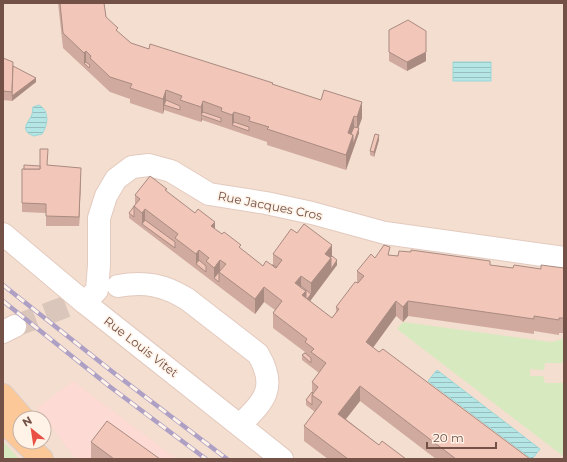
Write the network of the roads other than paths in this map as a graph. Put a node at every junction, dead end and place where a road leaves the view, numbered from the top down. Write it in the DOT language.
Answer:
graph roads {
  1 [pos="3,234"];
  2 [pos="564,258"];
  3 [pos="118,286"];
  4 [pos="85,303"];
  5 [pos="3,395"];
  6 [pos="16,410"];
  7 [pos="3,422"];
  8 [pos="240,425"];
  9 [pos="12,430"];
  10 [pos="32,450"];
  11 [pos="49,450"];
  12 [pos="42,459"];
  13 [pos="55,459"];
  14 [pos="282,459"];
  1 -- 4 [label="street, Rue Louis Vitet"];
  2 -- 4 [label="street, Rue Jacques Cros"];
  3 -- 8 [label="street"];
  4 -- 8 [label="street, Rue Louis Vitet"];
  5 -- 6 [label="main road"];
  7 -- 9 [label="main road"];
  8 -- 14 [label="street, Rue Louis Vitet"];
  10 -- 12 [label="main road"];
  11 -- 13 [label="main road"];
}
